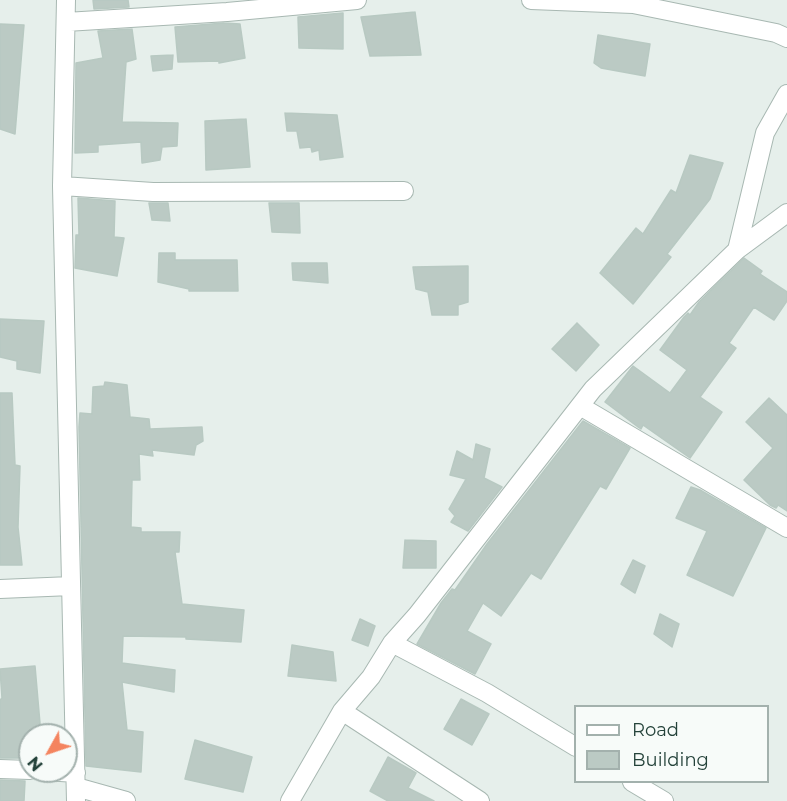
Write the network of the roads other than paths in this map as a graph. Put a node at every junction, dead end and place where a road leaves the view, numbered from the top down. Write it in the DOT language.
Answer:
graph roads {
  1 [pos="66,0"];
  2 [pos="357,0"];
  3 [pos="531,0"];
  4 [pos="66,22"];
  5 [pos="787,38"];
  6 [pos="787,94"];
  7 [pos="62,186"];
  8 [pos="404,191"];
  9 [pos="787,213"];
  10 [pos="737,250"];
  11 [pos="580,406"];
  12 [pos="787,528"];
  13 [pos="71,586"];
  14 [pos="0,589"];
  15 [pos="392,643"];
  16 [pos="342,711"];
  17 [pos="574,746"];
  18 [pos="0,769"];
  19 [pos="18,770"];
  20 [pos="634,783"];
  21 [pos="76,787"];
  22 [pos="126,801"];
  23 [pos="290,801"];
  24 [pos="480,801"];
  25 [pos="664,801"];
  1 -- 4 [label="street"];
  2 -- 4 [label="street"];
  3 -- 5 [label="street"];
  4 -- 7 [label="street"];
  6 -- 10 [label="street"];
  7 -- 8 [label="street"];
  7 -- 13 [label="street"];
  9 -- 10 [label="street"];
  10 -- 11 [label="street"];
  11 -- 12 [label="street"];
  11 -- 15 [label="street"];
  13 -- 14 [label="street"];
  13 -- 21 [label="street"];
  15 -- 16 [label="street"];
  15 -- 17 [label="street"];
  16 -- 23 [label="street"];
  16 -- 24 [label="street"];
  18 -- 19 [label="street"];
  20 -- 25 [label="street"];
  21 -- 22 [label="street"];
}
